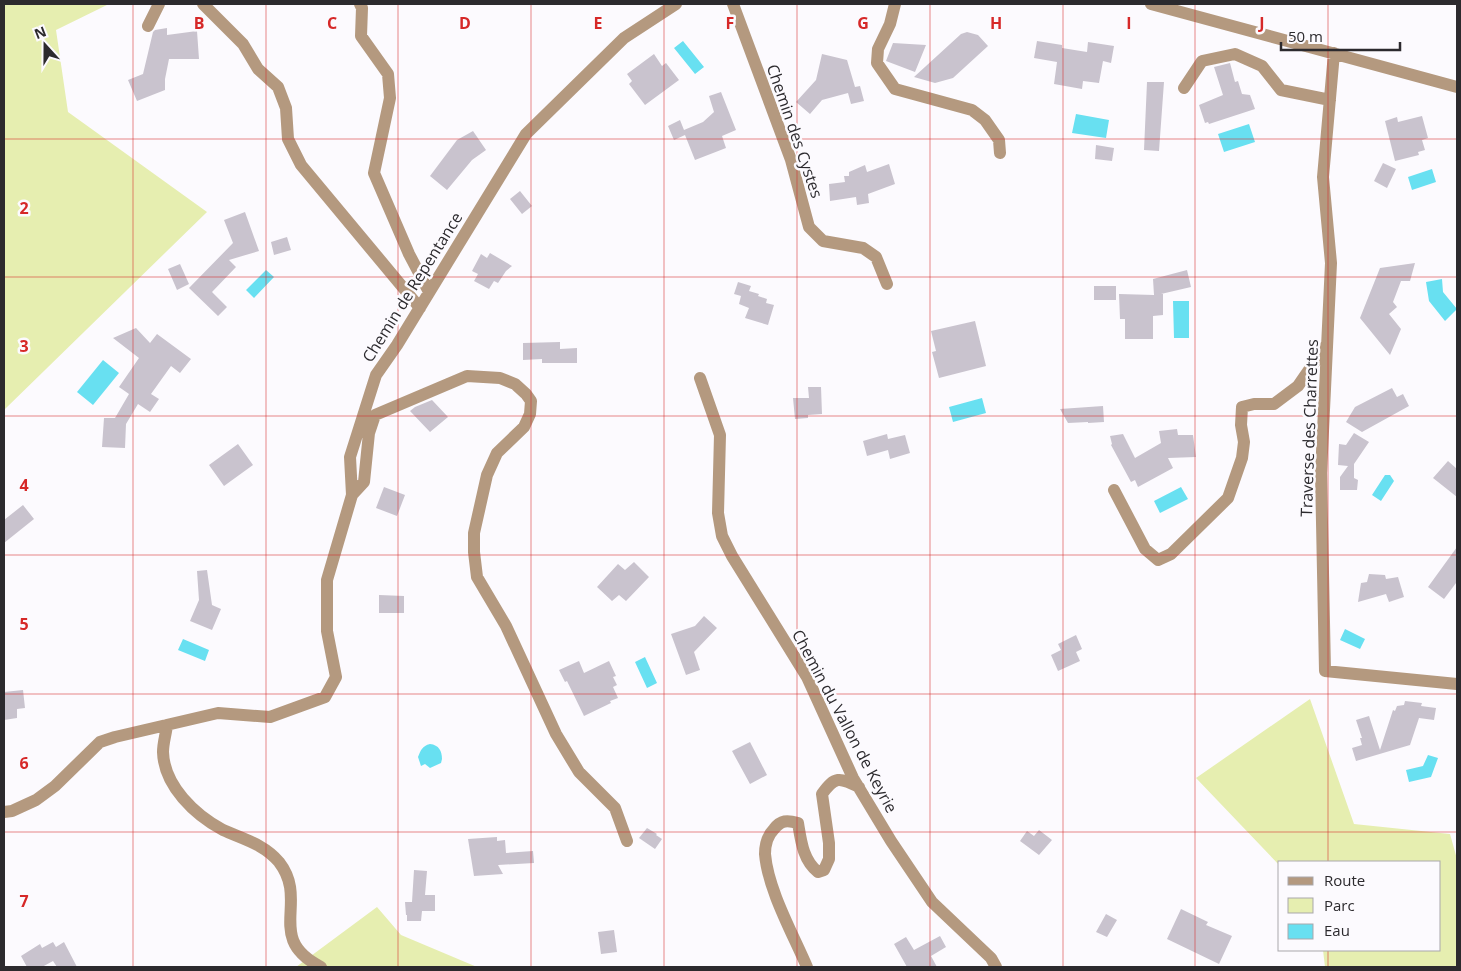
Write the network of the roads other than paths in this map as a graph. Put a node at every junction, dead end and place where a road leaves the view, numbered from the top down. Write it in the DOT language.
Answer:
graph roads {
  1 [pos="159,4"];
  2 [pos="203,4"];
  3 [pos="360,4"];
  4 [pos="676,4"];
  5 [pos="733,4"];
  6 [pos="895,4"];
  7 [pos="1151,4"];
  8 [pos="1186,9"];
  9 [pos="148,26"];
  10 [pos="1334,53"];
  11 [pos="1457,87"];
  12 [pos="1184,88"];
  13 [pos="1330,100"];
  14 [pos="1000,153"];
  15 [pos="887,284"];
  16 [pos="430,292"];
  17 [pos="420,308"];
  18 [pos="1327,343"];
  19 [pos="700,378"];
  20 [pos="1114,490"];
  21 [pos="352,495"];
  22 [pos="1457,684"];
  23 [pos="167,725"];
  24 [pos="858,787"];
  25 [pos="4,812"];
  26 [pos="627,841"];
  27 [pos="321,967"];
  28 [pos="807,967"];
  29 [pos="996,967"];
  1 -- 9 [label="street"];
  2 -- 17 [label="street"];
  3 -- 16 [label="street"];
  4 -- 16 [label="street, Chemin de Repentance"];
  5 -- 15 [label="street, Chemin des Cystes"];
  6 -- 14 [label="street"];
  7 -- 8 [label="street"];
  8 -- 10 [label="street"];
  10 -- 11 [label="street"];
  10 -- 13 [label="street, Traverse des Charrettes"];
  12 -- 13 [label="street"];
  13 -- 18 [label="street, Traverse des Charrettes"];
  16 -- 17 [label="street, Chemin de Repentance"];
  17 -- 21 [label="street, Chemin de Repentance"];
  18 -- 20 [label="street"];
  18 -- 22 [label="street, Traverse des Charrettes"];
  19 -- 24 [label="street, Chemin du Vallon de Keyrie"];
  21 -- 23 [label="street, Chemin de Repentance"];
  21 -- 26 [label="street"];
  23 -- 25 [label="street, Chemin de Repentance"];
  23 -- 27 [label="street"];
  24 -- 28 [label="street"];
  24 -- 29 [label="street, Chemin du Vallon de Keyrie"];
}
